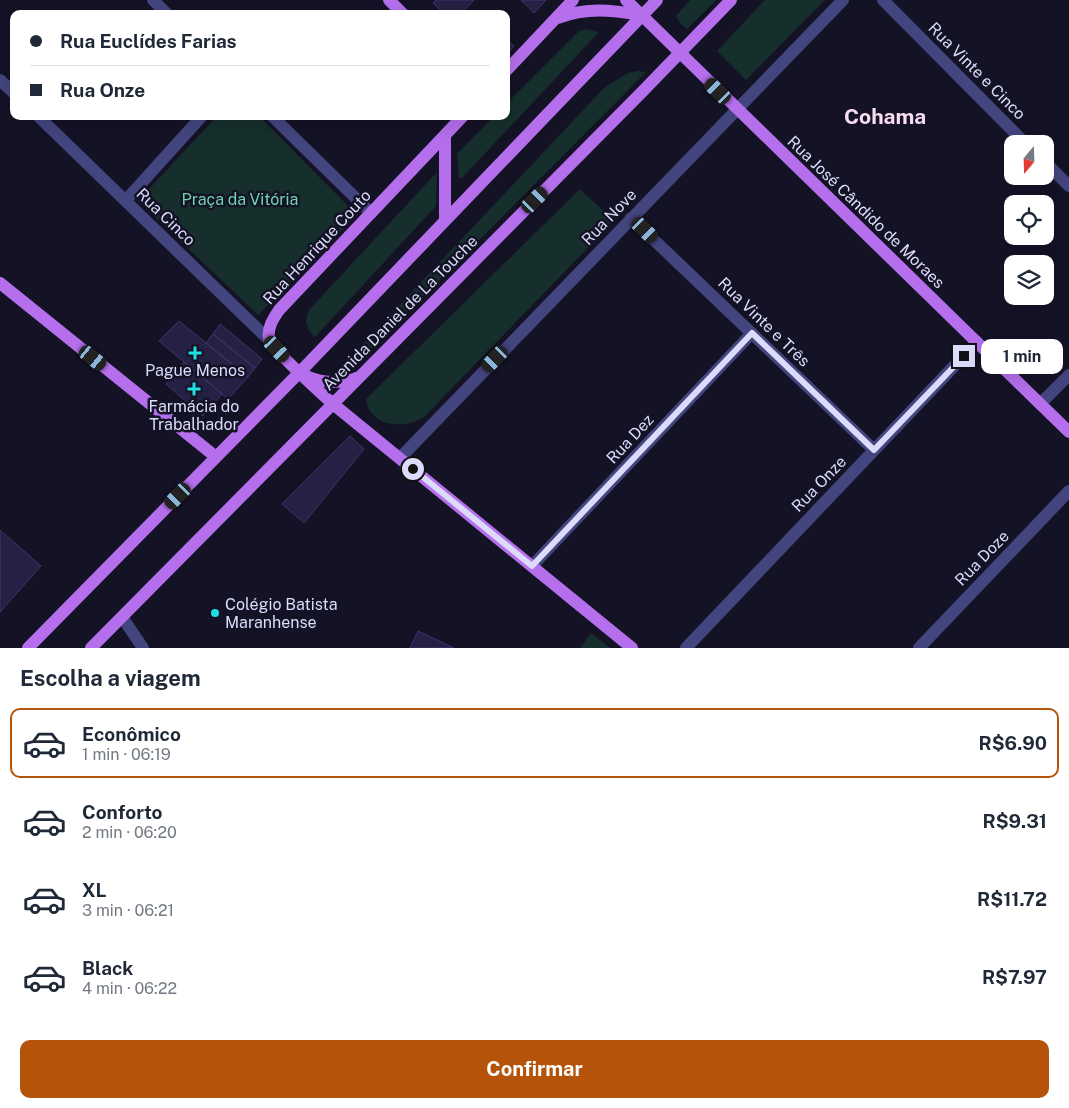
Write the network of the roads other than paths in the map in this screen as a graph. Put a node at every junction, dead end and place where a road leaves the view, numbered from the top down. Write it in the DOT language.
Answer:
graph roads {
  1 [pos="153,0"];
  2 [pos="389,0"];
  3 [pos="573,0"];
  4 [pos="626,0"];
  5 [pos="657,0"];
  6 [pos="731,0"];
  7 [pos="843,0"];
  8 [pos="883,0"];
  9 [pos="163,10"];
  10 [pos="399,10"];
  11 [pos="642,15"];
  12 [pos="555,19"];
  13 [pos="680,54"];
  14 [pos="510,67"];
  15 [pos="0,80"];
  16 [pos="10,89"];
  17 [pos="737,109"];
  18 [pos="42,120"];
  19 [pos="198,120"];
  20 [pos="276,120"];
  21 [pos="459,120"];
  22 [pos="1017,135"];
  23 [pos="445,136"];
  24 [pos="1054,171"];
  25 [pos="1069,186"];
  26 [pos="126,200"];
  27 [pos="371,213"];
  28 [pos="631,218"];
  29 [pos="445,219"];
  30 [pos="0,283"];
  31 [pos="752,333"];
  32 [pos="270,341"];
  33 [pos="977,342"];
  34 [pos="299,372"];
  35 [pos="1069,375"];
  36 [pos="360,377"];
  37 [pos="333,404"];
  38 [pos="1040,404"];
  39 [pos="1069,432"];
  40 [pos="874,450"];
  41 [pos="216,457"];
  42 [pos="400,458"];
  43 [pos="1069,491"];
  44 [pos="532,566"];
  45 [pos="122,617"];
  46 [pos="28,648"];
  47 [pos="91,648"];
  48 [pos="144,648"];
  49 [pos="632,648"];
  50 [pos="686,648"];
  51 [pos="919,648"];
  1 -- 9 [label="street"];
  2 -- 10 [label="main road"];
  3 -- 12 [label="main road"];
  4 -- 11 [label="main road, Rua José Cândido de Moraes"];
  5 -- 11 [label="main road, Avenida Daniel de La Touche"];
  6 -- 13 [label="main road, Avenida Daniel de La Touche"];
  7 -- 17 [label="street, Rua Nove"];
  8 -- 22 [label="street, Rua Vinte e Cinco"];
  11 -- 12 [label="main road"];
  11 -- 13 [label="main road, Rua José Cândido de Moraes"];
  11 -- 29 [label="main road, Avenida Daniel de La Touche"];
  12 -- 14 [label="main road"];
  13 -- 17 [label="main road, Rua José Cândido de Moraes"];
  13 -- 36 [label="main road, Avenida Daniel de La Touche"];
  15 -- 16 [label="street"];
  17 -- 28 [label="street, Rua Nove"];
  17 -- 33 [label="main road, Rua José Cândido de Moraes"];
  18 -- 26 [label="street, Rua Cinco"];
  19 -- 26 [label="street"];
  20 -- 27 [label="street"];
  21 -- 23 [label="main road, Rua Henrique Couto"];
  23 -- 27 [label="main road, Rua Henrique Couto"];
  23 -- 29 [label="main road"];
  24 -- 25 [label="street"];
  26 -- 32 [label="street, Rua Cinco"];
  27 -- 32 [label="main road, Rua Henrique Couto"];
  28 -- 31 [label="street, Rua Vinte e Três"];
  28 -- 42 [label="street, Rua Nove"];
  29 -- 34 [label="main road, Avenida Daniel de La Touche"];
  30 -- 41 [label="main road"];
  31 -- 40 [label="street, Rua Vinte e Três"];
  31 -- 44 [label="street, Rua Dez"];
  32 -- 34 [label="main road"];
  33 -- 38 [label="main road, Rua José Cândido de Moraes"];
  33 -- 40 [label="street, Rua Onze"];
  34 -- 36 [label="main road"];
  34 -- 37 [label="main road"];
  34 -- 41 [label="main road, Avenida Daniel de La Touche"];
  35 -- 38 [label="street"];
  36 -- 37 [label="main road, Avenida Daniel de La Touche"];
  37 -- 42 [label="main road"];
  37 -- 45 [label="main road, Avenida Daniel de La Touche"];
  38 -- 39 [label="main road, Rua José Cândido de Moraes"];
  40 -- 50 [label="street, Rua Onze"];
  41 -- 46 [label="main road, Avenida Daniel de La Touche"];
  42 -- 44 [label="main road"];
  43 -- 51 [label="street, Rua Doze"];
  44 -- 49 [label="main road"];
  45 -- 47 [label="main road, Avenida Daniel de La Touche"];
  45 -- 48 [label="street"];
}
